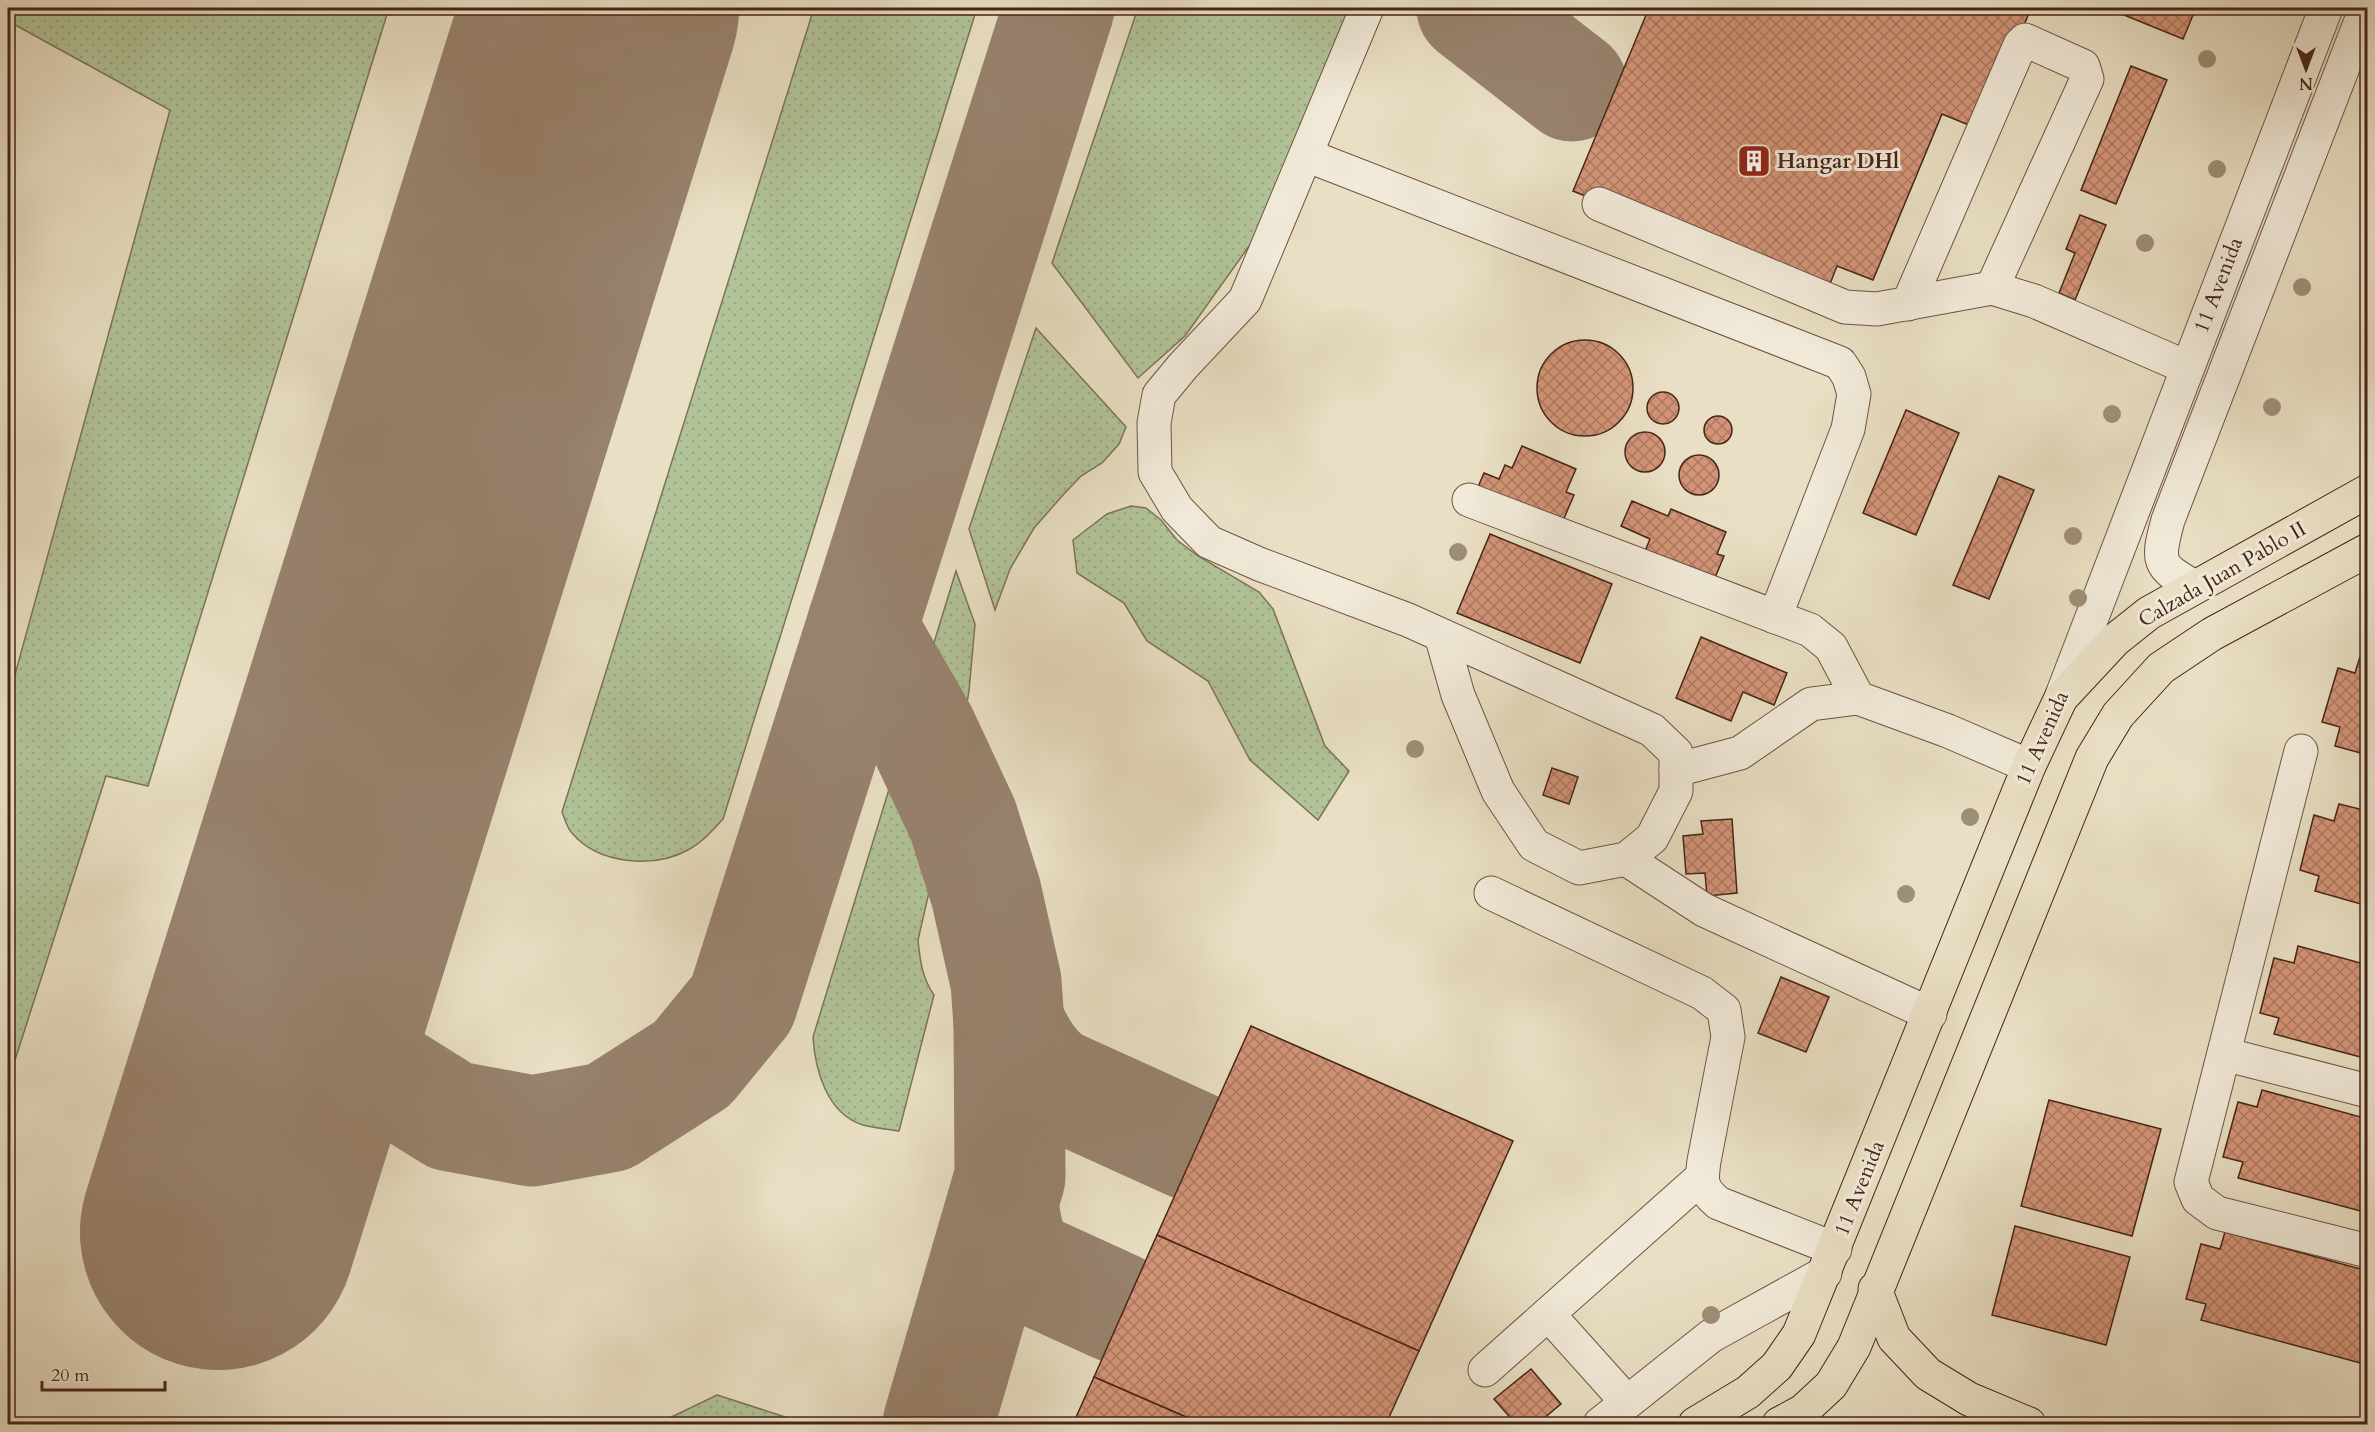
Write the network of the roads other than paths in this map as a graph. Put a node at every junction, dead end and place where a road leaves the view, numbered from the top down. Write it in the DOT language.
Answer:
graph roads {
  1 [pos="1367,8"];
  2 [pos="2326,8"];
  3 [pos="2366,8"];
  4 [pos="1306,155"];
  5 [pos="1599,204"];
  6 [pos="1992,288"];
  7 [pos="1908,304"];
  8 [pos="2186,368"];
  9 [pos="2367,491"];
  10 [pos="1469,500"];
  11 [pos="2367,550"];
  12 [pos="2195,587"];
  13 [pos="1775,617"];
  14 [pos="1441,634"];
  15 [pos="1857,698"];
  16 [pos="2061,698"];
  17 [pos="2301,751"];
  18 [pos="2029,766"];
  19 [pos="1676,770"];
  20 [pos="1626,859"];
  21 [pos="1491,893"];
  22 [pos="1930,1014"];
  23 [pos="2224,1054"];
  24 [pos="2367,1091"];
  25 [pos="1702,1178"];
  26 [pos="2367,1251"];
  27 [pos="1830,1261"];
  28 [pos="1875,1289"];
  29 [pos="1548,1314"];
  30 [pos="1485,1370"];
  31 [pos="1627,1402"];
  32 [pos="1600,1425"];
  33 [pos="1695,1425"];
  34 [pos="1779,1425"];
  35 [pos="2029,1425"];
  1 -- 4 [label="lane"];
  2 -- 8 [label="lane, 11 Avenida"];
  3 -- 12 [label="lane, 11 Avenida"];
  4 -- 13 [label="lane"];
  4 -- 14 [label="lane"];
  5 -- 7 [label="lane"];
  6 -- 7 [label="lane"];
  6 -- 7 [label="lane"];
  6 -- 8 [label="lane"];
  8 -- 16 [label="lane, 11 Avenida"];
  9 -- 12 [label="main road, Calzada Juan Pablo II"];
  10 -- 13 [label="lane"];
  11 -- 28 [label="main road"];
  12 -- 16 [label="main road, Calzada Juan Pablo II"];
  13 -- 15 [label="lane"];
  14 -- 19 [label="lane"];
  14 -- 20 [label="lane"];
  15 -- 18 [label="lane"];
  15 -- 19 [label="lane"];
  16 -- 18 [label="main road, 11 Avenida"];
  17 -- 23 [label="lane"];
  18 -- 22 [label="main road, 11 Avenida"];
  19 -- 20 [label="lane"];
  20 -- 22 [label="lane"];
  21 -- 25 [label="lane"];
  22 -- 27 [label="main road, 11 Avenida"];
  23 -- 24 [label="lane"];
  23 -- 26 [label="lane"];
  25 -- 27 [label="lane"];
  25 -- 29 [label="lane"];
  27 -- 31 [label="lane"];
  27 -- 33 [label="main road, 11 Avenida"];
  28 -- 34 [label="main road"];
  28 -- 35 [label="main road"];
  29 -- 30 [label="lane"];
  29 -- 31 [label="lane"];
  31 -- 32 [label="lane"];
}
